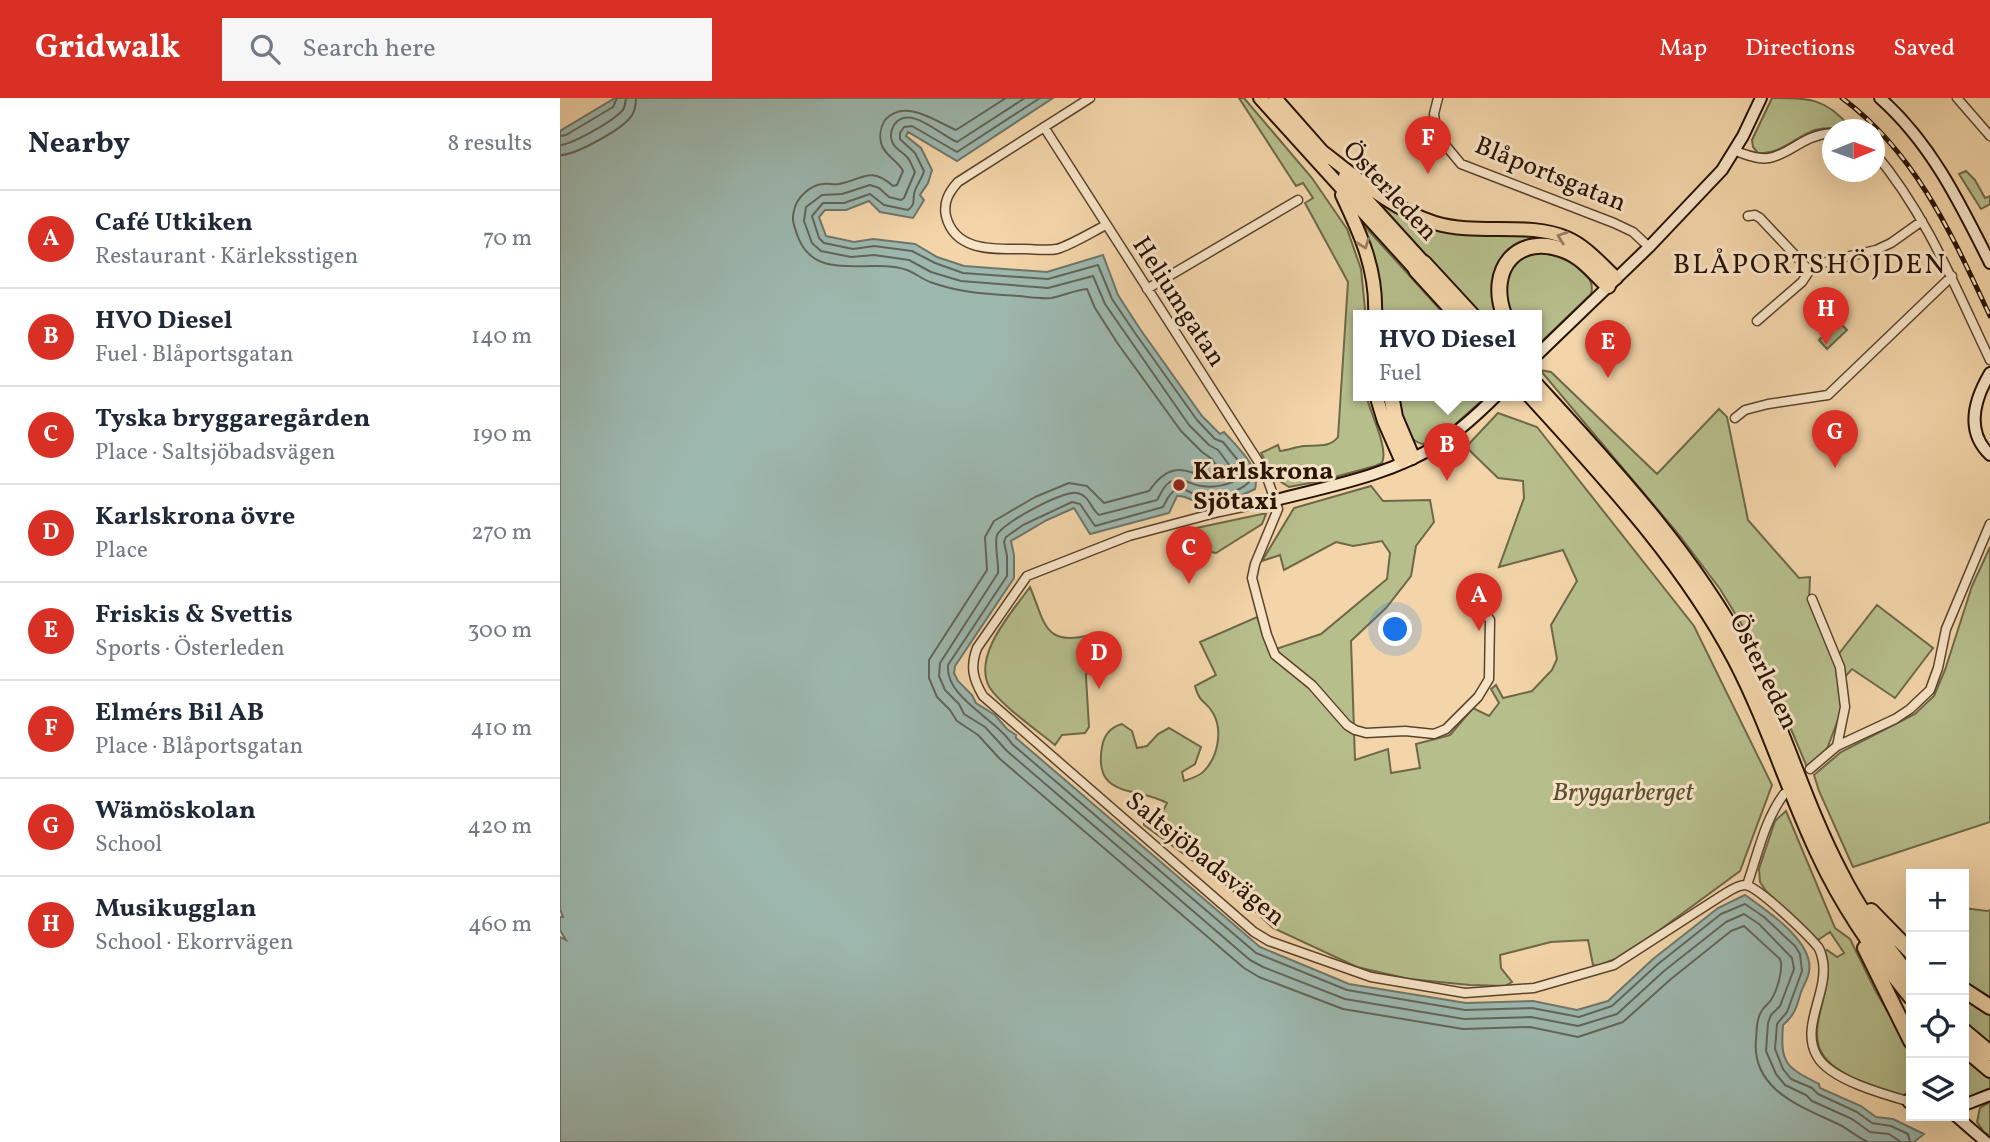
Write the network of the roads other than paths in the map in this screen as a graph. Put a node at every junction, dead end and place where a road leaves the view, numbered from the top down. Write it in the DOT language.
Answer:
graph roads {
  1 [pos="1090,98"];
  2 [pos="1260,98"];
  3 [pos="1275,98"];
  4 [pos="1438,98"];
  5 [pos="1761,98"];
  6 [pos="1880,98"];
  7 [pos="1957,98"];
  8 [pos="1044,127"];
  9 [pos="1822,134"];
  10 [pos="1990,136"];
  11 [pos="1735,151"];
  12 [pos="1322,152"];
  13 [pos="1885,165"];
  14 [pos="1336,182"];
  15 [pos="1298,200"];
  16 [pos="1748,216"];
  17 [pos="1922,221"];
  18 [pos="1106,225"];
  19 [pos="1649,247"];
  20 [pos="1990,263"];
  21 [pos="1420,267"];
  22 [pos="1809,270"];
  23 [pos="1952,276"];
  24 [pos="1612,282"];
  25 [pos="1147,289"];
  26 [pos="1375,310"];
  27 [pos="1453,310"];
  28 [pos="1467,310"];
  29 [pos="1502,310"];
  30 [pos="1757,321"];
  31 [pos="1542,350"];
  32 [pos="1990,360"];
  33 [pos="1990,373"];
  34 [pos="1378,401"];
  35 [pos="1392,401"];
  36 [pos="1491,401"];
  37 [pos="1538,401"];
  38 [pos="1539,401"];
  39 [pos="1735,418"];
  40 [pos="1990,455"];
  41 [pos="1407,460"];
  42 [pos="1276,500"];
  43 [pos="1990,524"];
  44 [pos="1472,594"];
  45 [pos="1812,599"];
  46 [pos="1837,746"];
  47 [pos="1810,769"];
  48 [pos="1784,794"];
  49 [pos="1839,871"];
  50 [pos="1747,885"];
  51 [pos="1854,920"];
  52 [pos="1906,948"];
  53 [pos="1906,972"];
  54 [pos="1969,993"];
  55 [pos="1909,995"];
  56 [pos="1990,1007"];
  57 [pos="1906,1031"];
  58 [pos="1969,1035"];
  59 [pos="1969,1052"];
  60 [pos="1990,1053"];
  61 [pos="1990,1070"];
  62 [pos="1990,1095"];
  63 [pos="1906,1099"];
  64 [pos="1969,1103"];
  65 [pos="1969,1118"];
  66 [pos="1962,1121"];
  67 [pos="1973,1131"];
  68 [pos="1986,1142"];
  1 -- 8 [label="street"];
  2 -- 14 [label="main road, Österleden"];
  3 -- 12 [label="main road, Österleden"];
  4 -- 19 [label="street, Blåportsgatan"];
  5 -- 11 [label="street"];
  6 -- 20 [label="street"];
  7 -- 10 [label="street"];
  8 -- 18 [label="street, Heliumgatan"];
  8 -- 18 [label="street"];
  9 -- 11 [label="street"];
  11 -- 19 [label="street"];
  12 -- 21 [label="main road, Österleden"];
  24 -- 12 [label="main road, one-way"];
  13 -- 17 [label="street"];
  14 -- 21 [label="main road, Österleden"];
  14 -- 26 [label="main road, one-way"];
  15 -- 25 [label="street"];
  16 -- 22 [label="street"];
  17 -- 22 [label="street"];
  17 -- 23 [label="street"];
  18 -- 25 [label="street, Heliumgatan"];
  19 -- 24 [label="street"];
  21 -- 27 [label="highway, Österleden"];
  21 -- 28 [label="highway, Österleden"];
  22 -- 30 [label="street"];
  23 -- 32 [label="street"];
  23 -- 39 [label="street"];
  24 -- 29 [label="highway"];
  24 -- 31 [label="street"];
  25 -- 42 [label="street, Heliumgatan"];
  33 -- 40 [label="street"];
  34 -- 41 [label="main road"];
  35 -- 41 [label="highway"];
  36 -- 41 [label="street"];
  37 -- 51 [label="highway, Österleden"];
  38 -- 49 [label="highway, Österleden"];
  41 -- 42 [label="street"];
  42 -- 44 [label="street"];
  42 -- 50 [label="street, Saltsjöbadsvägen"];
  43 -- 46 [label="street"];
  45 -- 46 [label="street"];
  46 -- 47 [label="street"];
  48 -- 50 [label="street"];
  49 -- 52 [label="highway"];
  49 -- 53 [label="highway, Österleden"];
  50 -- 63 [label="street"];
  51 -- 55 [label="highway, Österleden"];
  51 -- 57 [label="highway"];
  54 -- 56 [label="highway"];
  58 -- 60 [label="highway"];
  59 -- 61 [label="highway"];
  62 -- 64 [label="street"];
  65 -- 67 [label="street"];
  66 -- 67 [label="street"];
  67 -- 68 [label="street"];
}
